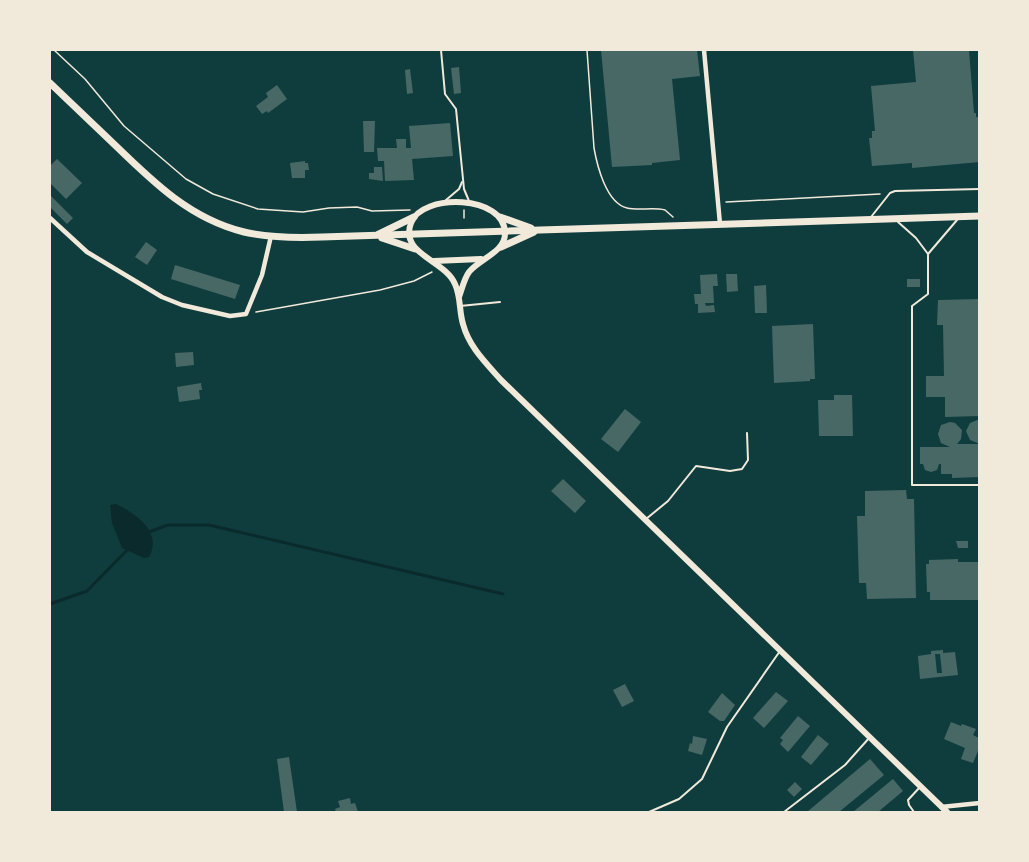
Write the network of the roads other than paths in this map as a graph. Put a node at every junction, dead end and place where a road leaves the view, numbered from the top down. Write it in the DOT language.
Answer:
graph roads {
  1 [pos="441,50"];
  2 [pos="704,50"];
  3 [pos="50,83"];
  4 [pos="464,180"];
  5 [pos="980,189"];
  6 [pos="471,203"];
  7 [pos="441,204"];
  8 [pos="960,216"];
  9 [pos="980,216"];
  10 [pos="414,217"];
  11 [pos="500,217"];
  12 [pos="50,218"];
  13 [pos="893,218"];
  14 [pos="869,219"];
  15 [pos="720,224"];
  16 [pos="540,230"];
  17 [pos="506,231"];
  18 [pos="409,235"];
  19 [pos="271,236"];
  20 [pos="374,236"];
  21 [pos="501,247"];
  22 [pos="415,249"];
  23 [pos="928,254"];
  24 [pos="484,259"];
  25 [pos="433,261"];
  26 [pos="459,297"];
  27 [pos="500,302"];
  28 [pos="460,306"];
  29 [pos="747,433"];
  30 [pos="980,485"];
  31 [pos="646,519"];
  32 [pos="780,651"];
  33 [pos="870,737"];
  34 [pos="920,787"];
  35 [pos="980,803"];
  36 [pos="941,807"];
  37 [pos="659,811"];
  38 [pos="649,813"];
  39 [pos="784,813"];
  40 [pos="915,813"];
  41 [pos="947,813"];
  1 -- 4 [label="lane"];
  2 -- 15 [label="street"];
  3 -- 19 [label="main road"];
  4 -- 6 [label="lane"];
  4 -- 7 [label="lane"];
  5 -- 14 [label="lane"];
  6 -- 7 [label="main road"];
  6 -- 11 [label="main road"];
  7 -- 10 [label="main road"];
  8 -- 9 [label="main road"];
  8 -- 13 [label="main road"];
  8 -- 23 [label="lane"];
  10 -- 18 [label="main road"];
  10 -- 20 [label="main road"];
  11 -- 16 [label="main road"];
  11 -- 17 [label="main road"];
  12 -- 19 [label="street"];
  13 -- 14 [label="main road"];
  13 -- 23 [label="lane"];
  14 -- 15 [label="main road"];
  15 -- 16 [label="main road"];
  16 -- 17 [label="main road"];
  16 -- 21 [label="main road"];
  17 -- 18 [label="main road"];
  17 -- 21 [label="main road"];
  18 -- 20 [label="main road"];
  18 -- 22 [label="main road"];
  19 -- 20 [label="main road"];
  20 -- 22 [label="main road"];
  21 -- 24 [label="main road"];
  22 -- 25 [label="main road"];
  23 -- 30 [label="lane"];
  24 -- 25 [label="main road"];
  24 -- 26 [label="main road"];
  25 -- 26 [label="main road"];
  26 -- 28 [label="main road"];
  27 -- 28 [label="lane"];
  28 -- 31 [label="main road"];
  29 -- 31 [label="lane"];
  31 -- 32 [label="main road"];
  32 -- 33 [label="main road"];
  32 -- 37 [label="lane"];
  33 -- 34 [label="main road"];
  33 -- 39 [label="lane"];
  34 -- 36 [label="main road"];
  34 -- 40 [label="lane"];
  35 -- 36 [label="street"];
  36 -- 41 [label="main road"];
  37 -- 38 [label="lane"];
}
